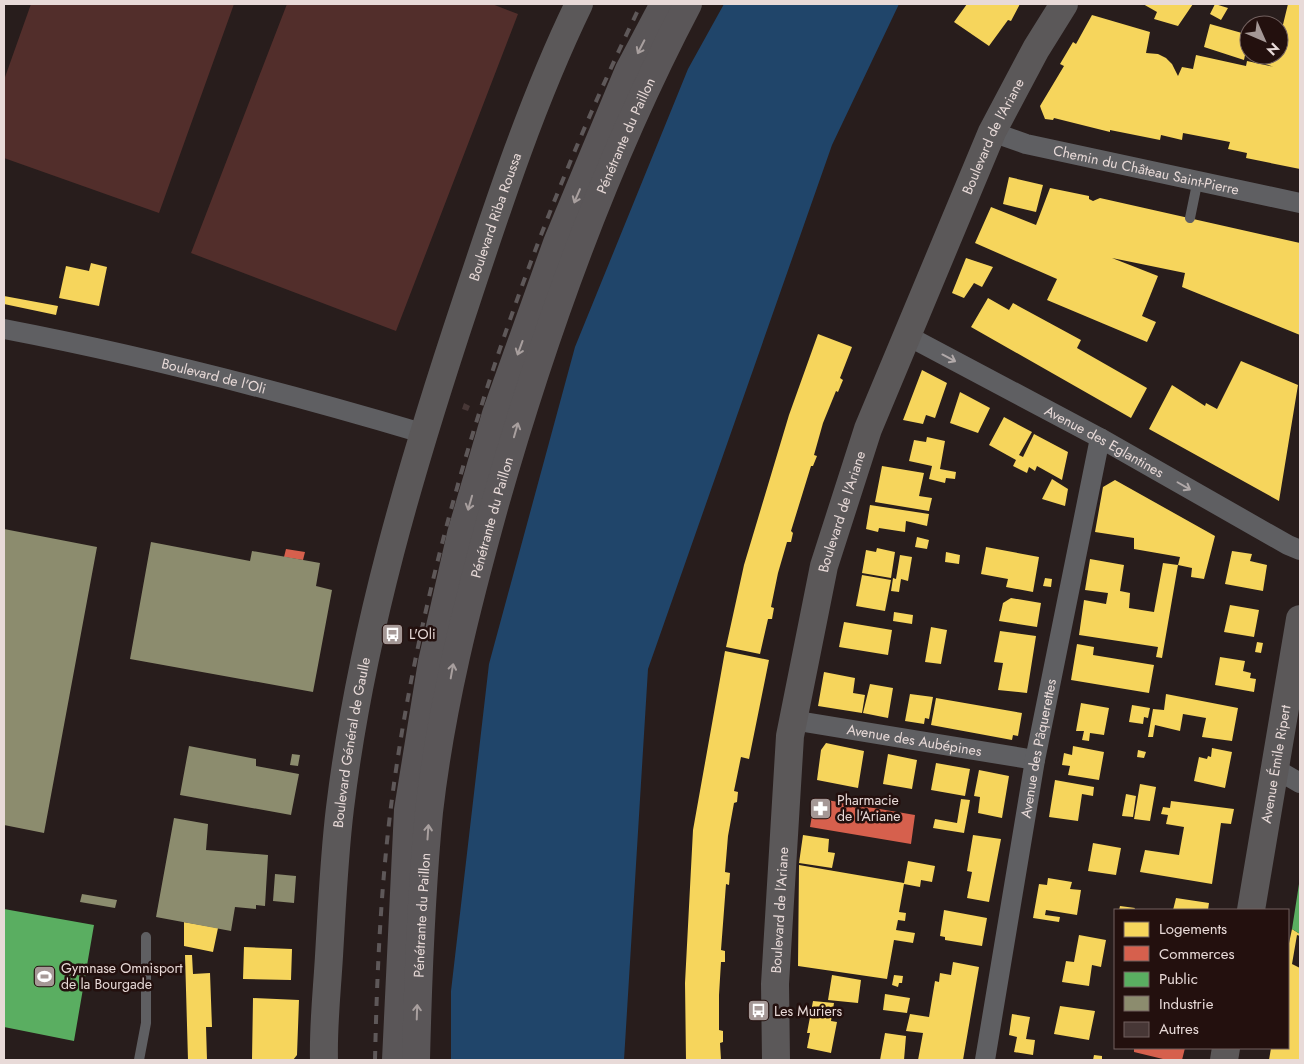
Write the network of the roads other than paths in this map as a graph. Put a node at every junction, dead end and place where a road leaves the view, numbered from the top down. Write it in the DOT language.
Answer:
graph roads {
  1 [pos="579,4"];
  2 [pos="664,4"];
  3 [pos="688,4"];
  4 [pos="1064,4"];
  5 [pos="992,132"];
  6 [pos="1198,179"];
  7 [pos="1300,203"];
  8 [pos="1190,218"];
  9 [pos="4,329"];
  10 [pos="906,335"];
  11 [pos="422,433"];
  12 [pos="1100,438"];
  13 [pos="1300,550"];
  14 [pos="1300,619"];
  15 [pos="792,720"];
  16 [pos="1034,760"];
  17 [pos="1274,768"];
  18 [pos="1300,783"];
  19 [pos="1251,909"];
  20 [pos="146,937"];
  21 [pos="139,1060"];
  22 [pos="324,1060"];
  23 [pos="396,1060"];
  24 [pos="416,1060"];
  25 [pos="776,1060"];
  26 [pos="985,1060"];
  1 -- 11 [label="street, Boulevard Riba Roussa"];
  2 -- 23 [label="main road, Pénétrante du Paillon, one-way"];
  24 -- 3 [label="main road, Pénétrante du Paillon, one-way"];
  4 -- 5 [label="street, Boulevard de l'Ariane"];
  5 -- 6 [label="street, Chemin du Château Saint-Pierre"];
  5 -- 10 [label="street, Boulevard de l'Ariane"];
  6 -- 7 [label="street, Chemin du Château Saint-Pierre"];
  6 -- 8 [label="lane"];
  9 -- 11 [label="street, Boulevard de l'Oli"];
  10 -- 12 [label="street, Avenue des Eglantines, one-way"];
  10 -- 15 [label="street, Boulevard de l'Ariane"];
  11 -- 22 [label="street, Boulevard Général de Gaulle"];
  12 -- 13 [label="street, Avenue des Eglantines, one-way"];
  12 -- 16 [label="street, Avenue des Pâquerettes"];
  14 -- 17 [label="street, Avenue Émile Ripert"];
  15 -- 16 [label="street, Avenue des Aubépines"];
  15 -- 25 [label="street, Boulevard de l'Ariane"];
  16 -- 26 [label="street, Avenue des Pâquerettes"];
  17 -- 18 [label="street"];
  17 -- 19 [label="street, Avenue Émile Ripert"];
  20 -- 21 [label="lane"];
}
